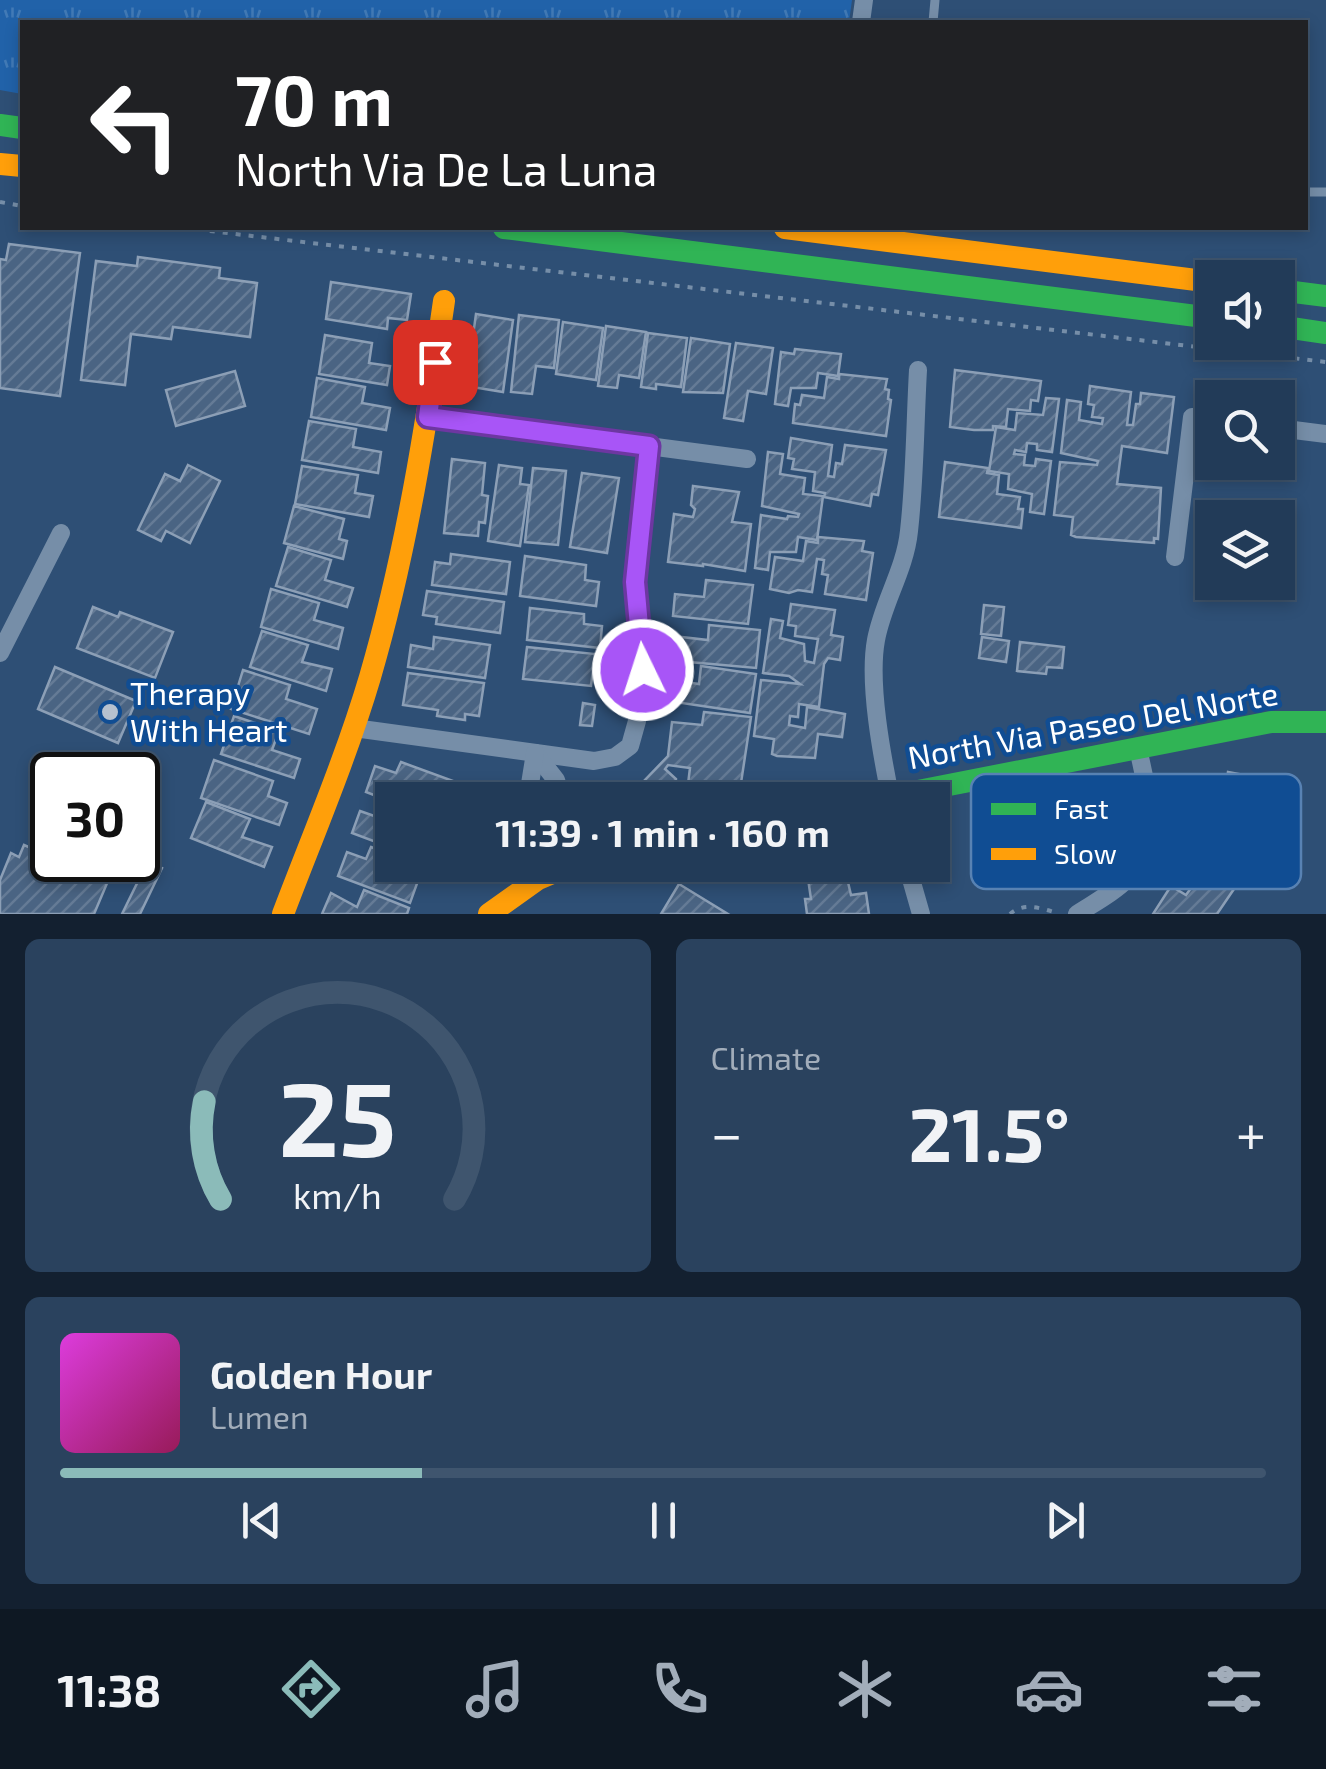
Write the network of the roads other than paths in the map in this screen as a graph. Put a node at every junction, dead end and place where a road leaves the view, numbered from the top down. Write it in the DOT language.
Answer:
graph roads {
  1 [pos="520,230"];
  2 [pos="837,231"];
  3 [pos="1195,280"];
  4 [pos="1295,292"];
  5 [pos="1326,296"];
  6 [pos="444,301"];
  7 [pos="1195,316"];
  8 [pos="1295,328"];
  9 [pos="1326,333"];
  10 [pos="918,370"];
  11 [pos="428,417"];
  12 [pos="1195,417"];
  13 [pos="1295,430"];
  14 [pos="1326,434"];
  15 [pos="649,446"];
  16 [pos="748,459"];
  17 [pos="61,533"];
  18 [pos="1175,556"];
  19 [pos="0,653"];
  20 [pos="1326,722"];
  21 [pos="354,728"];
  22 [pos="1138,748"];
  23 [pos="535,754"];
  24 [pos="1009,774"];
  25 [pos="1144,774"];
  26 [pos="530,782"];
  27 [pos="557,782"];
  28 [pos="882,782"];
  29 [pos="535,882"];
  30 [pos="912,882"];
  31 [pos="1114,889"];
  32 [pos="283,914"];
  33 [pos="489,914"];
  34 [pos="921,914"];
  35 [pos="1077,914"];
  1 -- 7 [label="main road"];
  2 -- 3 [label="main road"];
  4 -- 5 [label="main road"];
  6 -- 11 [label="main road"];
  8 -- 9 [label="main road"];
  10 -- 28 [label="street"];
  11 -- 15 [label="street"];
  11 -- 21 [label="main road"];
  12 -- 18 [label="street"];
  13 -- 14 [label="street"];
  15 -- 16 [label="street"];
  15 -- 23 [label="street"];
  17 -- 19 [label="street"];
  20 -- 22 [label="main road, North Via Paseo Del Norte"];
  21 -- 23 [label="street"];
  21 -- 32 [label="main road"];
  22 -- 24 [label="main road, North Via Paseo Del Norte"];
  22 -- 25 [label="street"];
  23 -- 26 [label="street"];
  23 -- 27 [label="street"];
  29 -- 33 [label="main road"];
  30 -- 34 [label="street"];
  31 -- 35 [label="street"];
}
